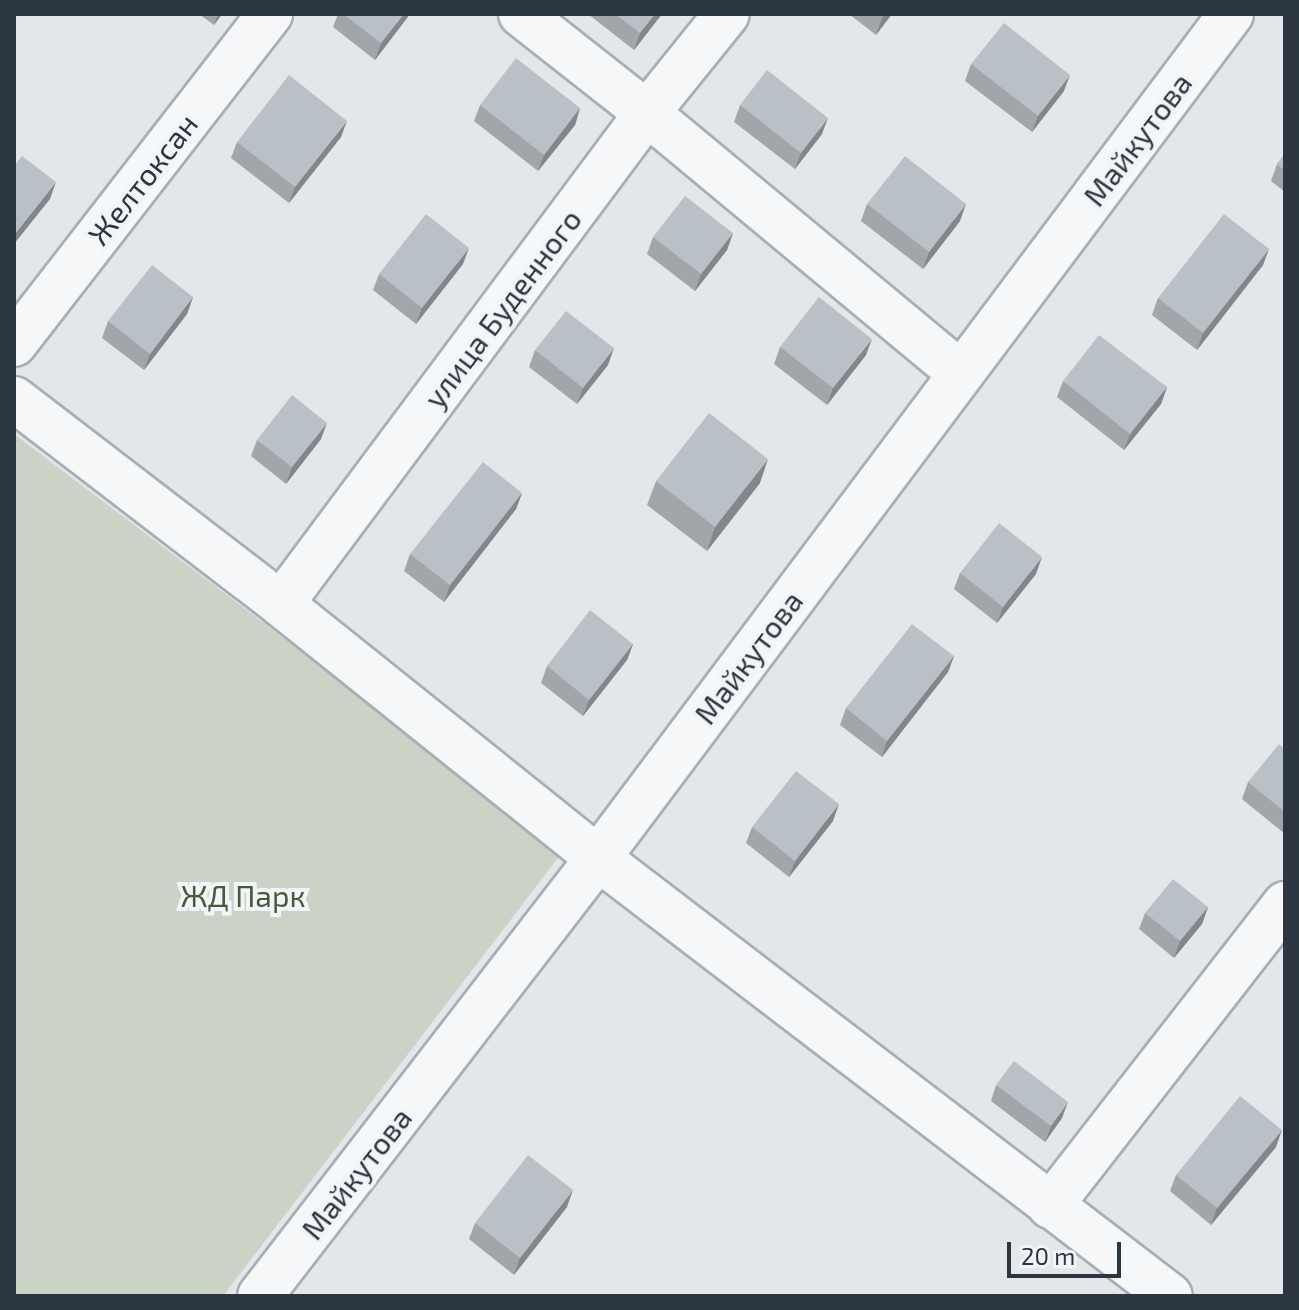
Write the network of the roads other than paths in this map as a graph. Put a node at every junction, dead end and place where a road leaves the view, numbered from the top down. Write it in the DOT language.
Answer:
graph roads {
  1 [pos="270,14"];
  2 [pos="521,14"];
  3 [pos="727,14"];
  4 [pos="1231,14"];
  5 [pos="647,113"];
  6 [pos="14,344"];
  7 [pos="960,373"];
  8 [pos="14,399"];
  9 [pos="281,604"];
  10 [pos="598,858"];
  11 [pos="1285,904"];
  12 [pos="1050,1206"];
  13 [pos="260,1296"];
  14 [pos="1170,1296"];
  1 -- 6 [label="street, Желтоксан"];
  2 -- 5 [label="street"];
  3 -- 5 [label="street, улица Буденного"];
  4 -- 7 [label="street, Майкутова"];
  5 -- 7 [label="street"];
  5 -- 9 [label="street, улица Буденного"];
  7 -- 10 [label="street, Майкутова"];
  8 -- 9 [label="street"];
  9 -- 10 [label="street"];
  10 -- 12 [label="street"];
  10 -- 13 [label="street, Майкутова"];
  11 -- 12 [label="street"];
  12 -- 14 [label="street"];
}
